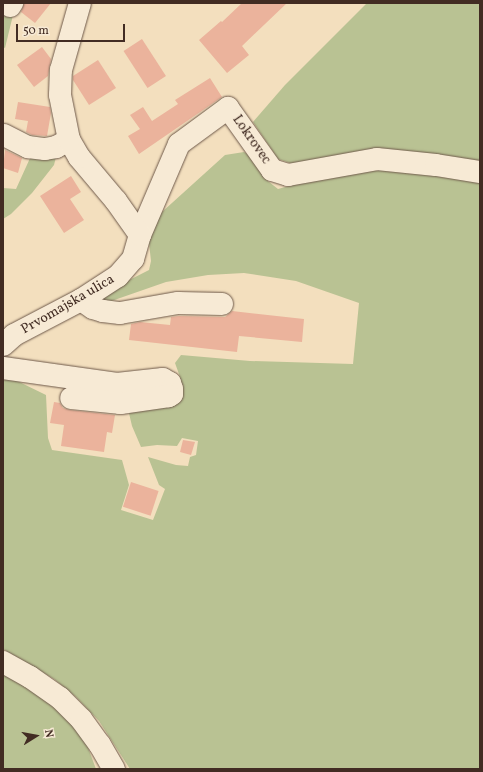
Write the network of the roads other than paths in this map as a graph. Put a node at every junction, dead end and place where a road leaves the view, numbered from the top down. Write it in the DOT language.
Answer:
graph roads {
  1 [pos="80,3"];
  2 [pos="4,135"];
  3 [pos="69,140"];
  4 [pos="480,172"];
  5 [pos="140,235"];
  6 [pos="81,300"];
  7 [pos="222,304"];
  8 [pos="3,345"];
  9 [pos="3,368"];
  10 [pos="70,398"];
  11 [pos="3,662"];
  12 [pos="114,769"];
  1 -- 3 [label="street"];
  2 -- 3 [label="street"];
  3 -- 5 [label="street"];
  4 -- 5 [label="street, Lokrovec"];
  5 -- 6 [label="street, Prvomajska ulica"];
  6 -- 7 [label="street"];
  6 -- 8 [label="street, Prvomajska ulica"];
  9 -- 10 [label="street"];
  11 -- 12 [label="street"];
}
